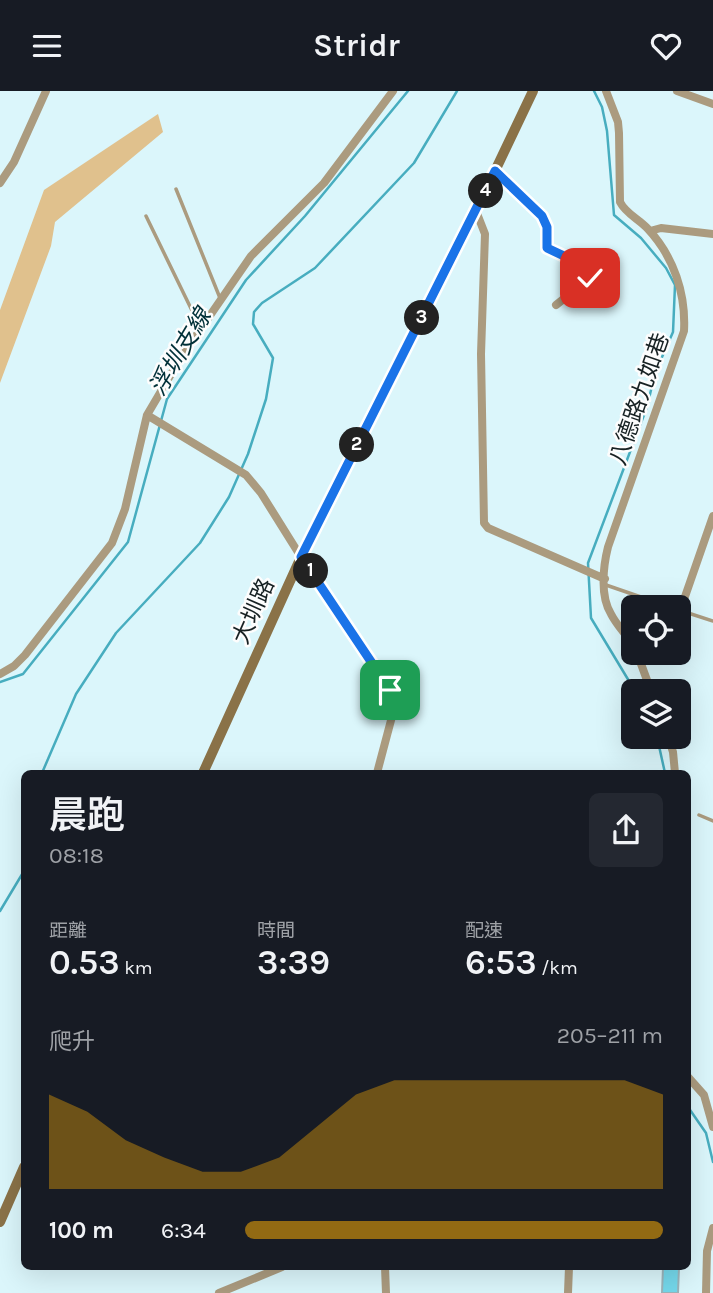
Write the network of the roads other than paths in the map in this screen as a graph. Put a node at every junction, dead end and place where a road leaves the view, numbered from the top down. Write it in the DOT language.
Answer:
graph roads {
  1 [pos="46,91"];
  2 [pos="393,91"];
  3 [pos="533,91"];
  4 [pos="606,91"];
  5 [pos="677,91"];
  6 [pos="713,104"];
  7 [pos="495,171"];
  8 [pos="0,183"];
  9 [pos="176,189"];
  10 [pos="476,211"];
  11 [pos="146,216"];
  12 [pos="650,231"];
  13 [pos="713,234"];
  14 [pos="221,300"];
  15 [pos="556,305"];
  16 [pos="201,329"];
  17 [pos="147,415"];
  18 [pos="713,516"];
  19 [pos="301,557"];
  20 [pos="605,582"];
  21 [pos="639,595"];
  22 [pos="685,595"];
  23 [pos="691,614"];
  24 [pos="713,621"];
  25 [pos="621,628"];
  26 [pos="1,674"];
  27 [pos="672,749"];
  28 [pos="204,770"];
  29 [pos="378,770"];
  30 [pos="675,770"];
  31 [pos="699,815"];
  32 [pos="713,821"];
  33 [pos="691,1080"];
  34 [pos="713,1127"];
  35 [pos="21,1174"];
  36 [pos="0,1222"];
  37 [pos="713,1228"];
  38 [pos="275,1270"];
  39 [pos="385,1270"];
  40 [pos="569,1270"];
  41 [pos="219,1293"];
  42 [pos="386,1293"];
  43 [pos="568,1293"];
  44 [pos="706,1293"];
  1 -- 8 [label="street"];
  2 -- 14 [label="street"];
  3 -- 7 [label="street, 大圳路"];
  4 -- 12 [label="street, 八德路九如巷"];
  5 -- 6 [label="street"];
  7 -- 10 [label="street, 大圳路"];
  7 -- 15 [label="street"];
  9 -- 14 [label="lane"];
  10 -- 19 [label="street, 大圳路"];
  10 -- 20 [label="street"];
  11 -- 16 [label="lane"];
  12 -- 13 [label="street"];
  12 -- 20 [label="street, 八德路九如巷"];
  14 -- 16 [label="street"];
  16 -- 17 [label="street"];
  17 -- 19 [label="street"];
  17 -- 26 [label="street"];
  18 -- 22 [label="street"];
  19 -- 28 [label="street, 大圳路"];
  19 -- 29 [label="street"];
  20 -- 21 [label="lane"];
  20 -- 25 [label="street, 八德路九如巷"];
  23 -- 24 [label="lane"];
  27 -- 30 [label="street"];
  31 -- 32 [label="lane"];
  33 -- 34 [label="street"];
  35 -- 36 [label="street"];
  37 -- 44 [label="street"];
  38 -- 41 [label="street"];
  39 -- 42 [label="street"];
  40 -- 43 [label="street"];
}
